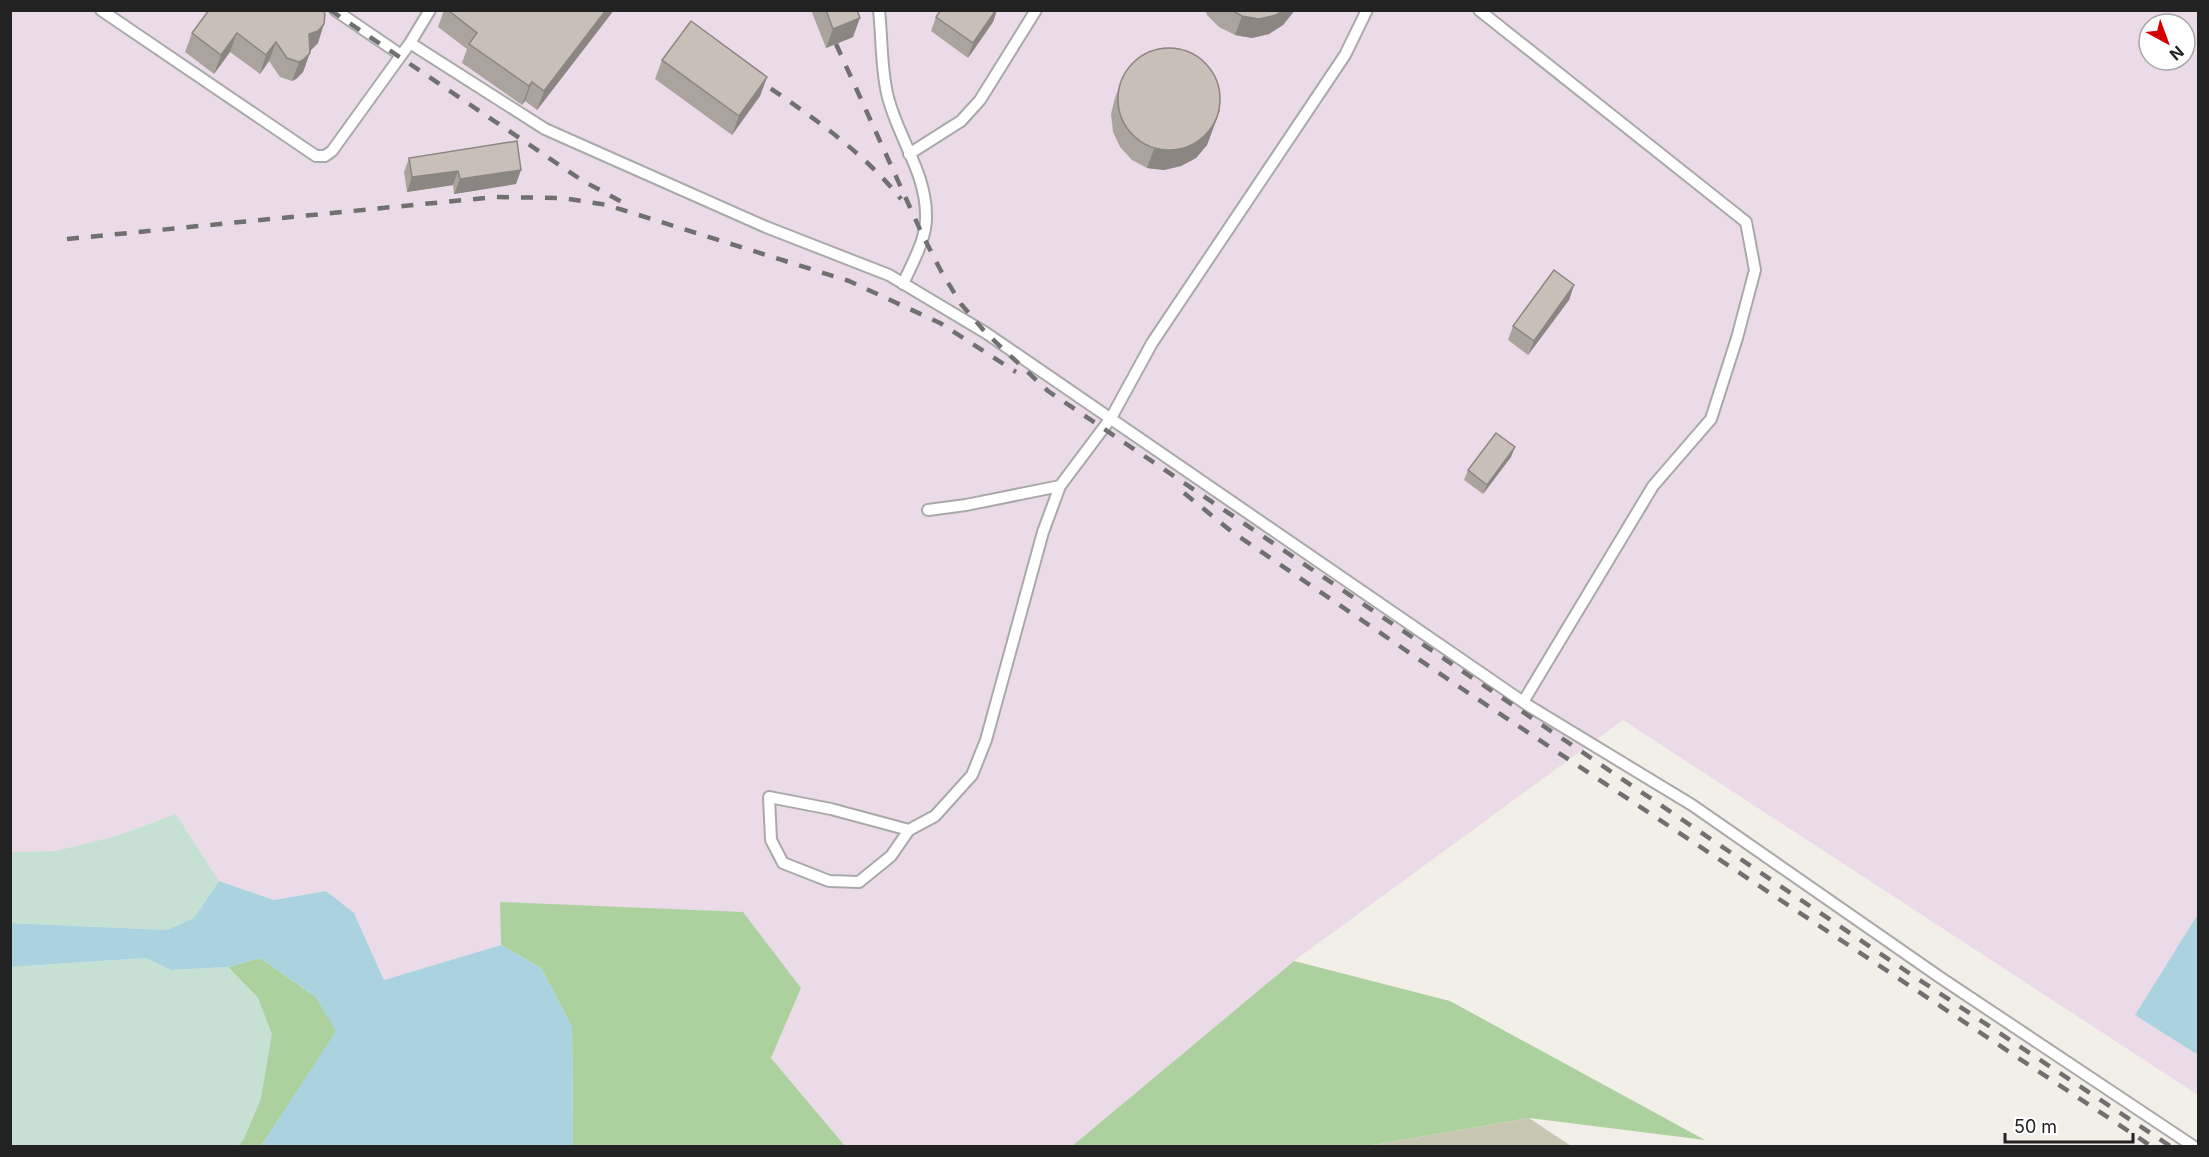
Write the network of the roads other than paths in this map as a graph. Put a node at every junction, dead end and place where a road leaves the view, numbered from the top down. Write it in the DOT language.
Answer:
graph roads {
  1 [pos="101,10"];
  2 [pos="335,10"];
  3 [pos="430,10"];
  4 [pos="879,10"];
  5 [pos="1036,10"];
  6 [pos="1367,10"];
  7 [pos="1479,10"];
  8 [pos="410,43"];
  9 [pos="401,55"];
  10 [pos="909,154"];
  11 [pos="903,284"];
  12 [pos="1111,418"];
  13 [pos="1060,486"];
  14 [pos="928,510"];
  15 [pos="1523,702"];
  16 [pos="909,830"];
  17 [pos="2193,1146"];
  1 -- 9 [label="lane"];
  2 -- 9 [label="lane"];
  3 -- 8 [label="lane"];
  4 -- 10 [label="lane"];
  5 -- 10 [label="lane"];
  6 -- 12 [label="lane"];
  7 -- 15 [label="lane"];
  8 -- 9 [label="lane"];
  8 -- 11 [label="lane"];
  10 -- 11 [label="lane"];
  11 -- 12 [label="lane"];
  12 -- 13 [label="lane"];
  12 -- 15 [label="lane"];
  13 -- 14 [label="lane"];
  13 -- 16 [label="lane"];
  15 -- 17 [label="lane"];
  16 -- 16 [label="lane"];
}
